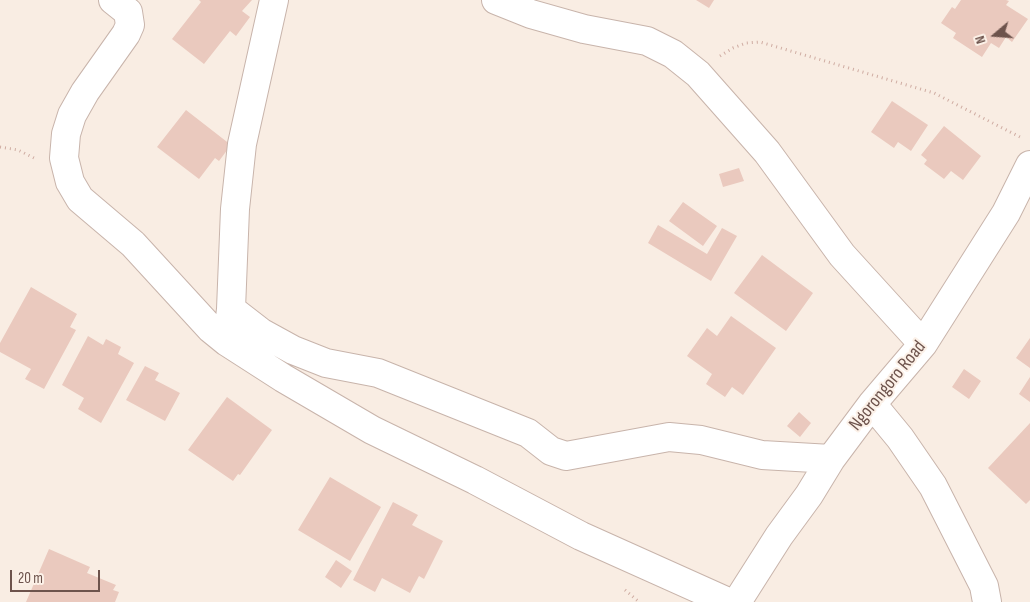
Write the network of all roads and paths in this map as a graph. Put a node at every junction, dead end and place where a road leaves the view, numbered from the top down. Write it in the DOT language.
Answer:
graph roads {
  1 [pos="113,0"];
  2 [pos="274,0"];
  3 [pos="496,0"];
  4 [pos="698,74"];
  5 [pos="1027,152"];
  6 [pos="232,310"];
  7 [pos="227,342"];
  8 [pos="923,344"];
  9 [pos="872,404"];
  10 [pos="831,459"];
  11 [pos="728,602"];
  12 [pos="737,602"];
  13 [pos="987,602"];
  1 -- 7 [label="street"];
  2 -- 6 [label="street"];
  3 -- 4 [label="street"];
  4 -- 5 [label="path"];
  4 -- 8 [label="street"];
  5 -- 8 [label="street, Ngorongoro Road"];
  6 -- 7 [label="street"];
  6 -- 10 [label="street"];
  7 -- 11 [label="street"];
  8 -- 9 [label="street, Ngorongoro Road"];
  9 -- 10 [label="street, Ngorongoro Road"];
  9 -- 13 [label="street"];
  10 -- 12 [label="street, Ngorongoro Road"];
}
